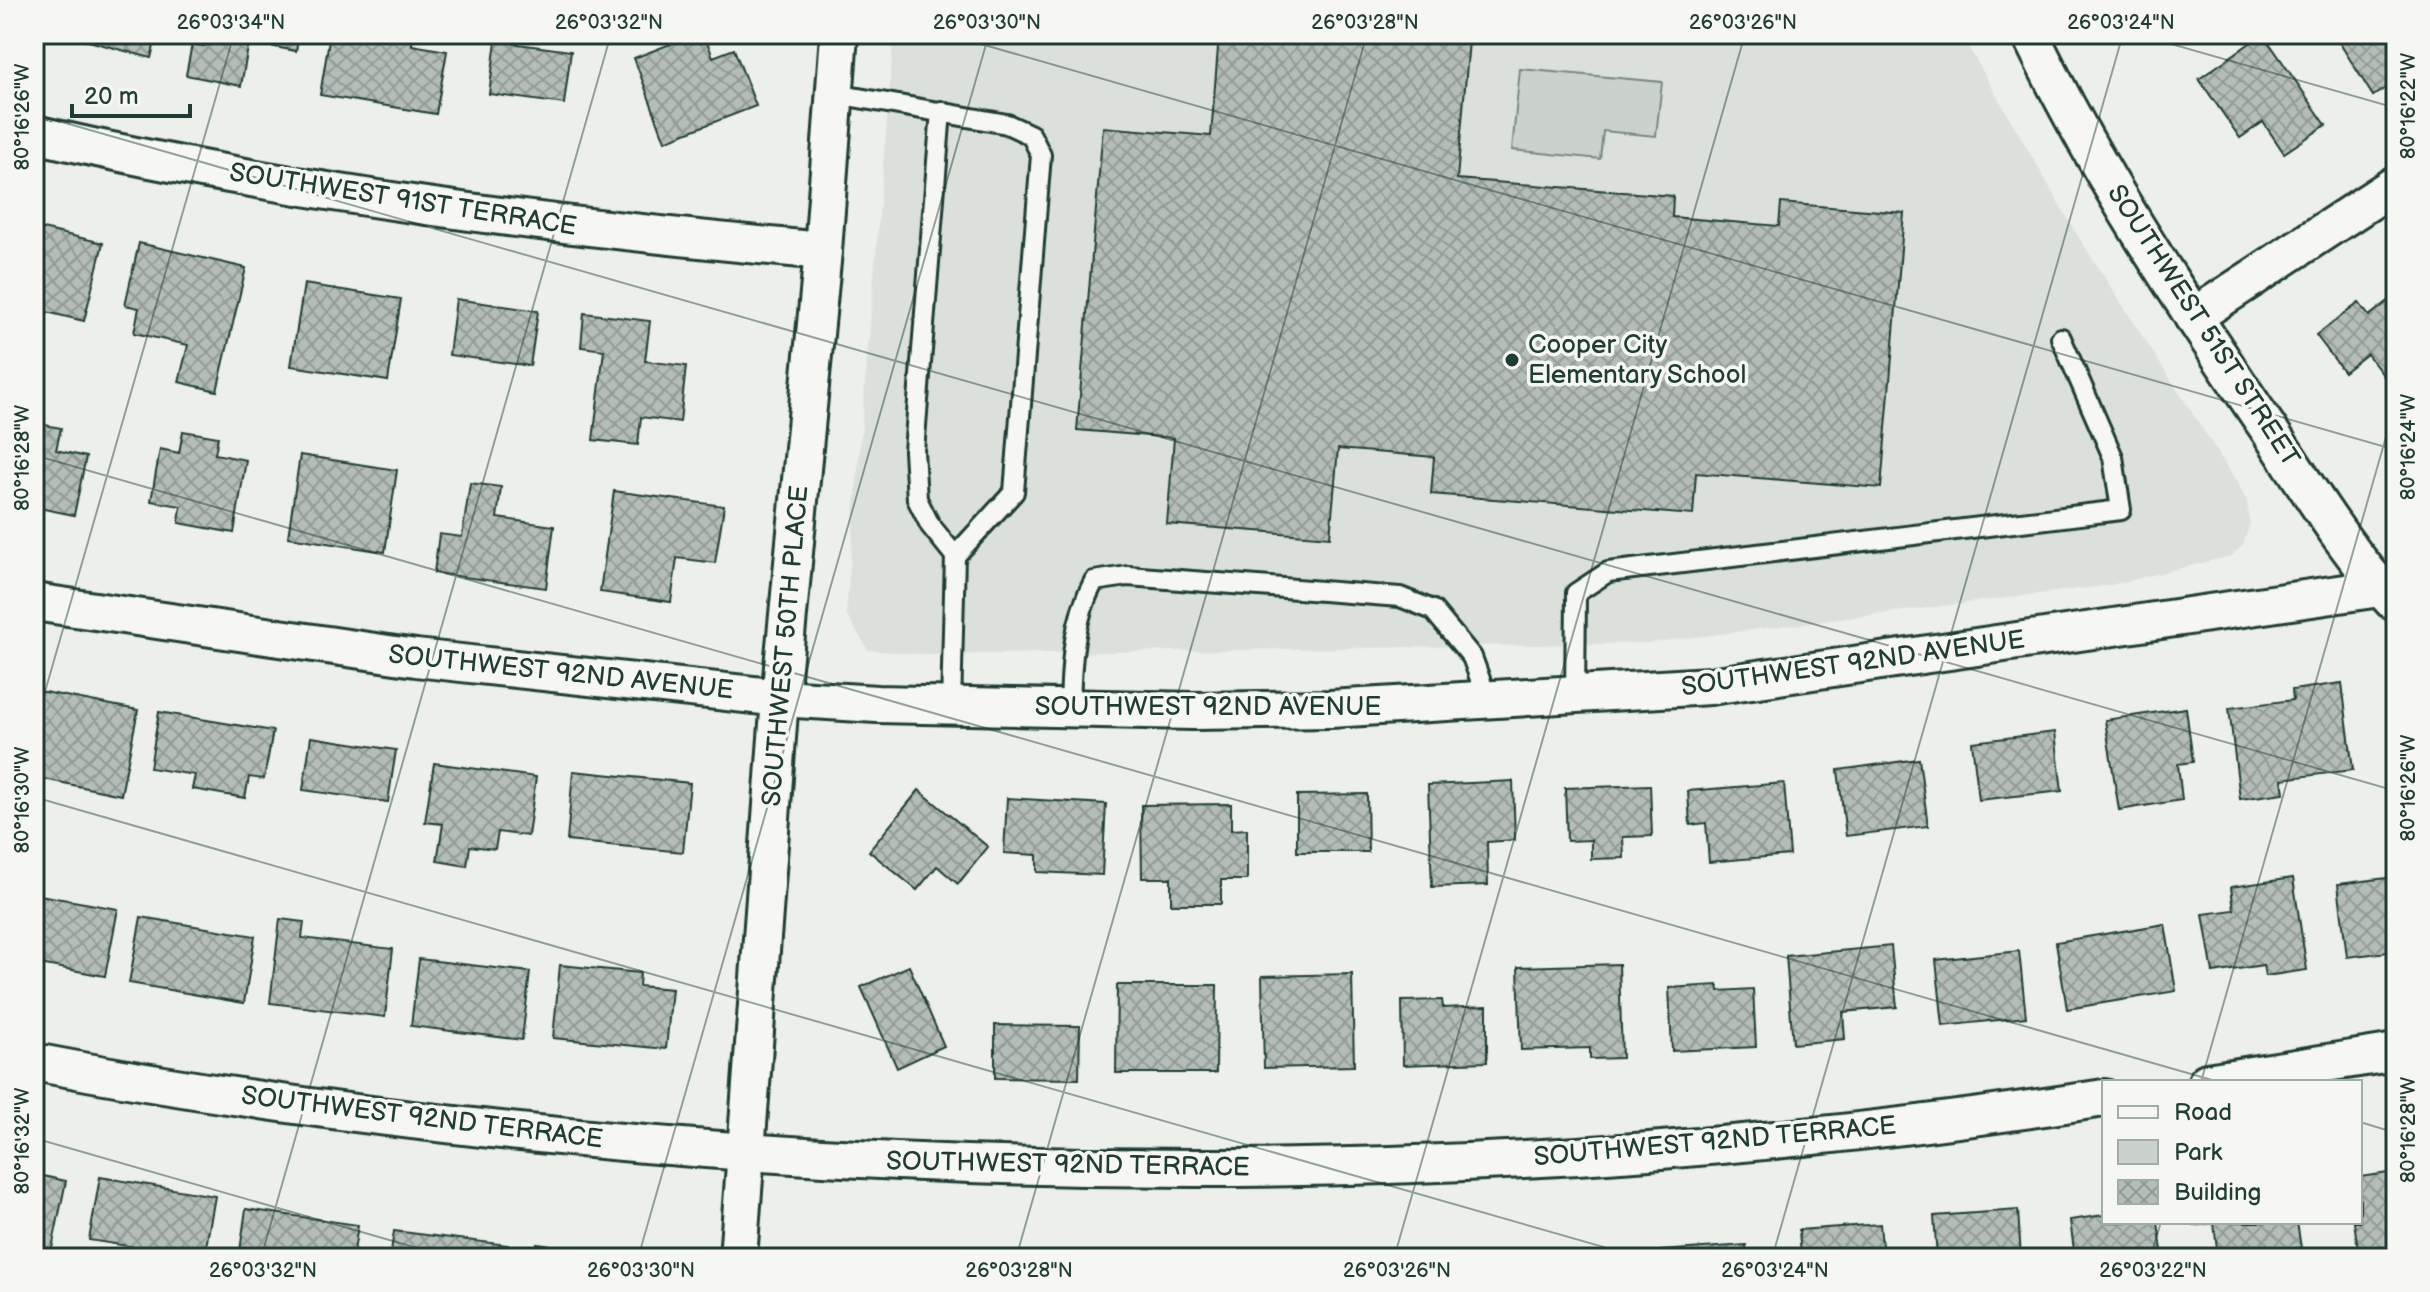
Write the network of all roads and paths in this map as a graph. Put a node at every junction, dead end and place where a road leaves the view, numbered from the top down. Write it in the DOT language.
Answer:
graph roads {
  1 [pos="839,34"];
  2 [pos="2030,34"];
  3 [pos="836,94"];
  4 [pos="941,111"];
  5 [pos="34,134"];
  6 [pos="2396,184"];
  7 [pos="823,251"];
  8 [pos="2193,317"];
  9 [pos="2061,338"];
  10 [pos="955,556"];
  11 [pos="2388,596"];
  12 [pos="34,602"];
  13 [pos="1575,695"];
  14 [pos="780,698"];
  15 [pos="1488,701"];
  16 [pos="951,706"];
  17 [pos="1070,709"];
  18 [pos="2396,1052"];
  19 [pos="34,1062"];
  20 [pos="2220,1080"];
  21 [pos="2102,1098"];
  22 [pos="746,1152"];
  23 [pos="738,1258"];
  1 -- 3 [label="street, SOUTHWEST 50TH PLACE"];
  2 -- 8 [label="street, SOUTHWEST 51ST STREET"];
  3 -- 4 [label="lane"];
  3 -- 7 [label="street, SOUTHWEST 50TH PLACE"];
  4 -- 10 [label="lane"];
  4 -- 10 [label="lane"];
  5 -- 7 [label="street, SOUTHWEST 91ST TERRACE"];
  6 -- 8 [label="street"];
  7 -- 14 [label="street, SOUTHWEST 50TH PLACE"];
  8 -- 11 [label="street, SOUTHWEST 51ST STREET"];
  9 -- 13 [label="lane"];
  10 -- 16 [label="lane"];
  11 -- 13 [label="street, SOUTHWEST 92ND AVENUE"];
  12 -- 14 [label="street, SOUTHWEST 92ND AVENUE"];
  13 -- 15 [label="street, SOUTHWEST 92ND AVENUE"];
  14 -- 16 [label="street, SOUTHWEST 92ND AVENUE"];
  14 -- 22 [label="street, SOUTHWEST 50TH PLACE"];
  15 -- 17 [label="street, SOUTHWEST 92ND AVENUE"];
  15 -- 17 [label="lane"];
  16 -- 17 [label="street, SOUTHWEST 92ND AVENUE"];
  18 -- 20 [label="street"];
  19 -- 22 [label="street, SOUTHWEST 92ND TERRACE"];
  21 -- 22 [label="street, SOUTHWEST 92ND TERRACE"];
  22 -- 23 [label="street, SOUTHWEST 50TH PLACE"];
}
